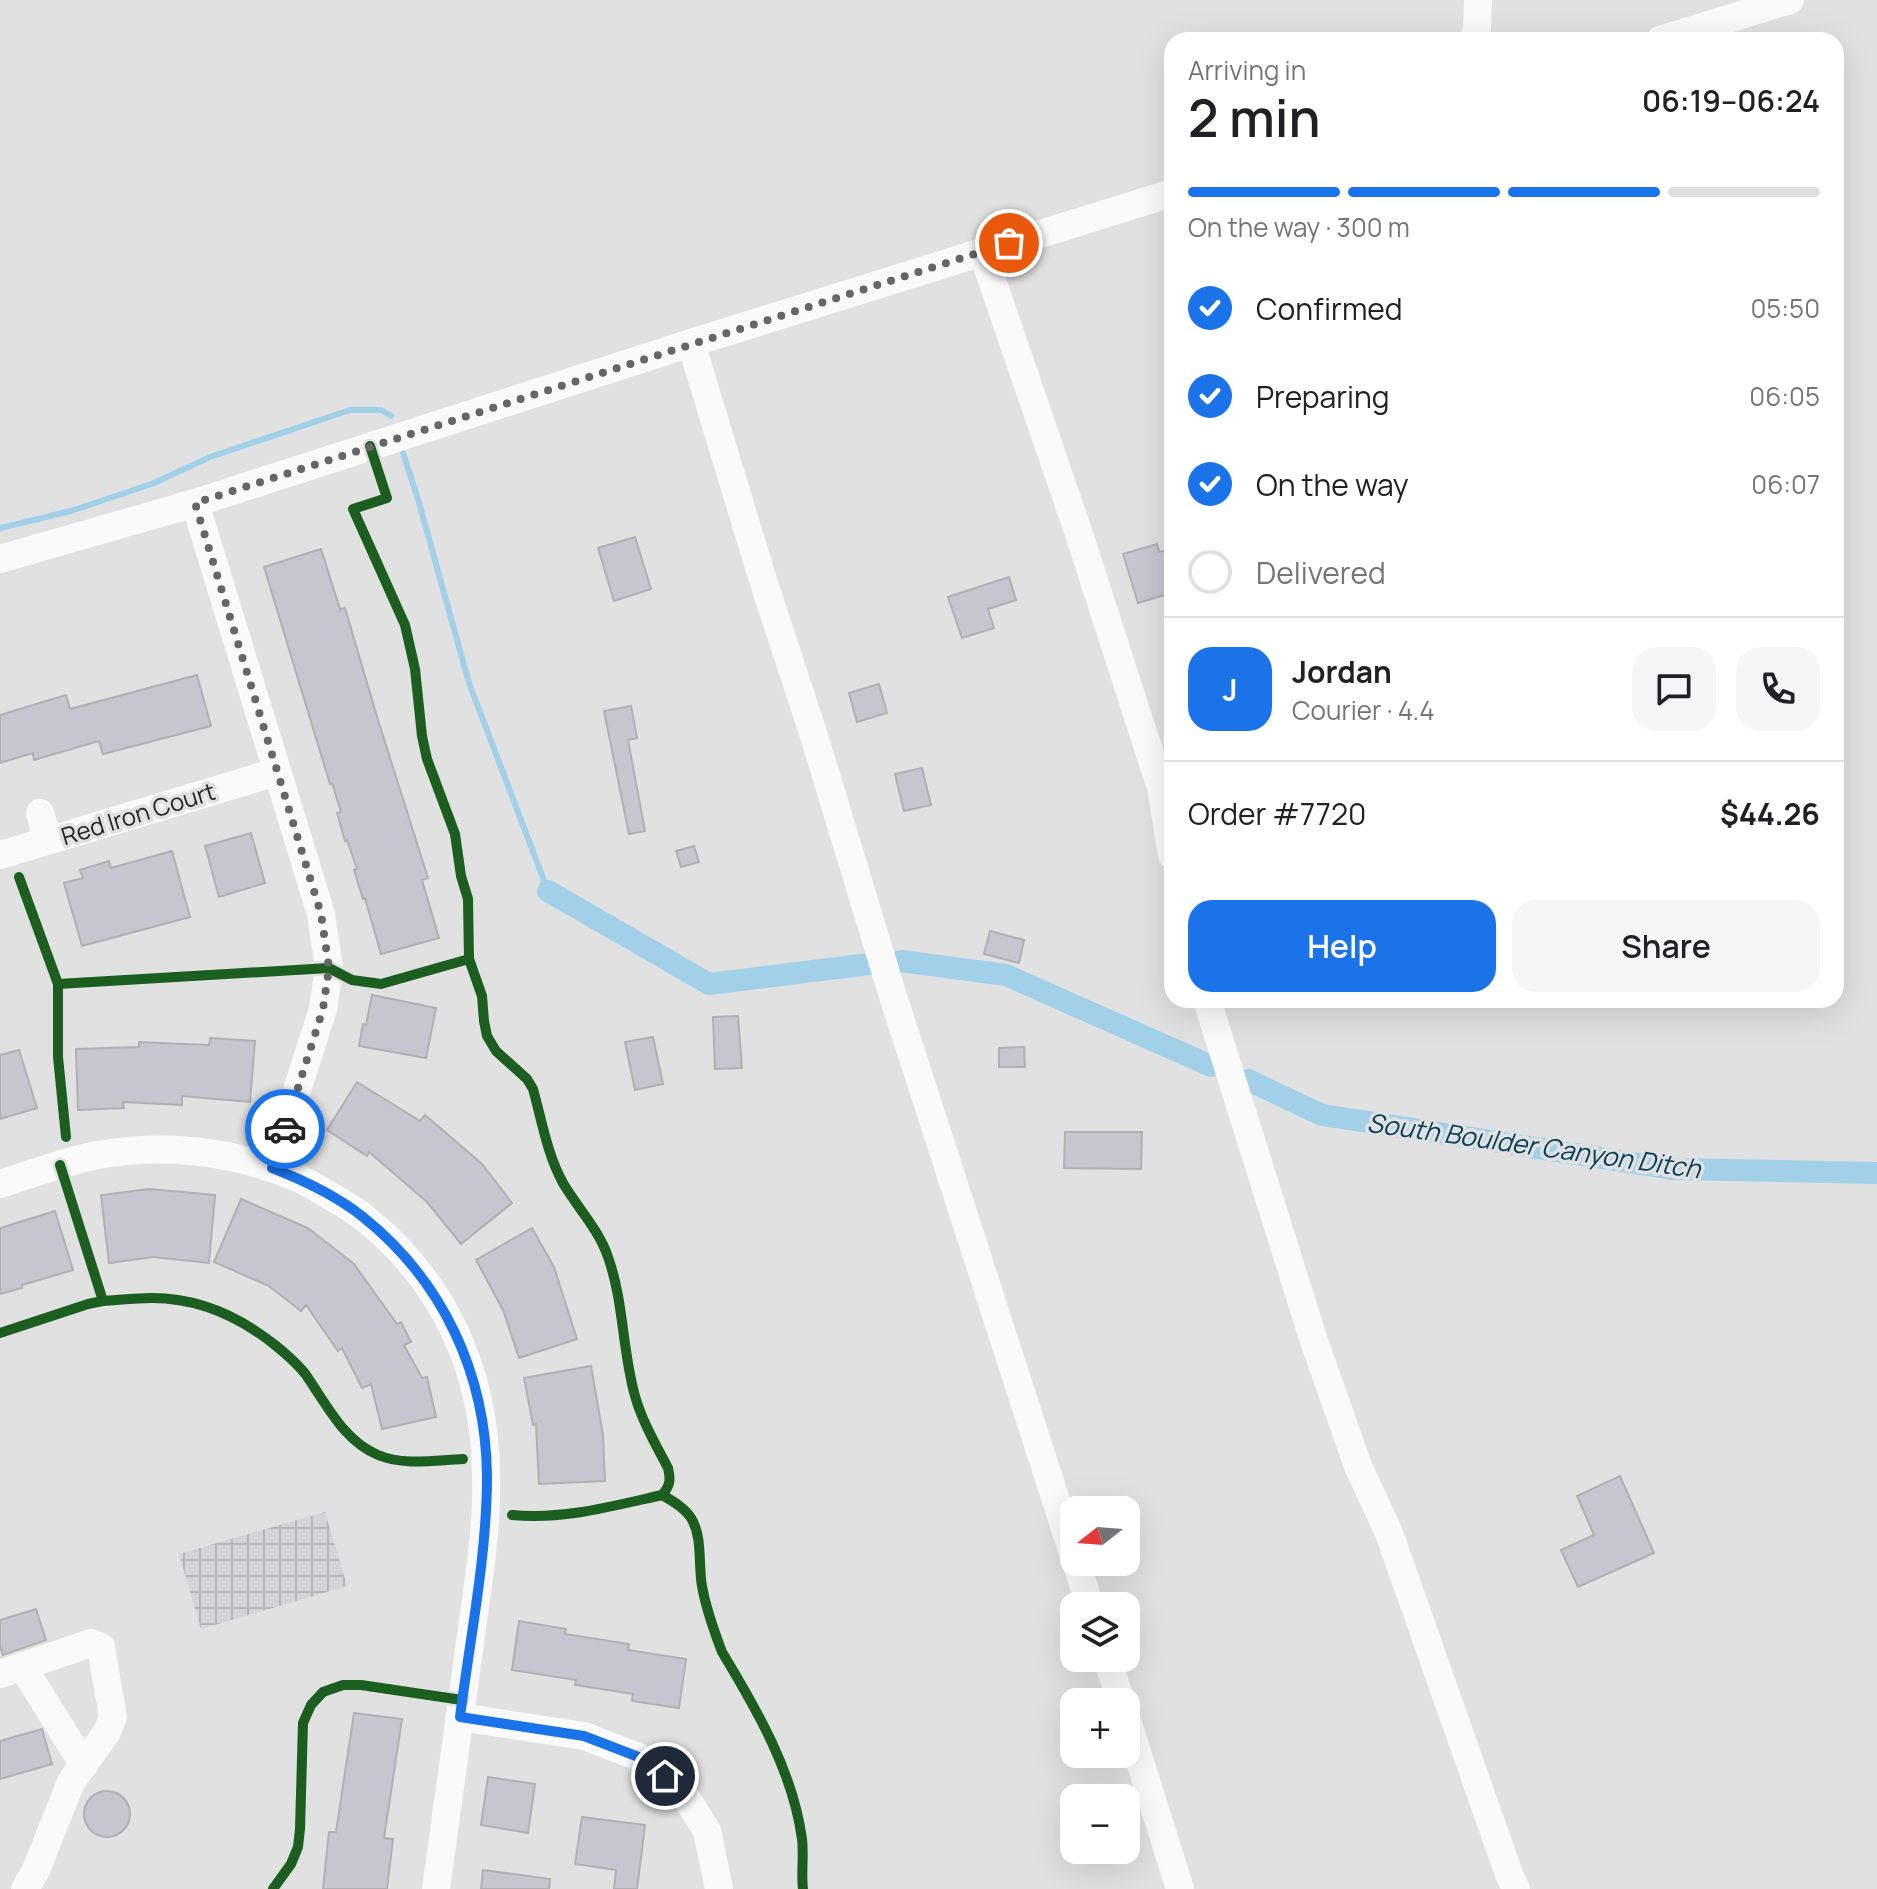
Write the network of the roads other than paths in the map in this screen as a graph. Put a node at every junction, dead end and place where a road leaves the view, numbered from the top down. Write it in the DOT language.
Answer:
graph roads {
  1 [pos="1478,0"];
  2 [pos="1790,0"];
  3 [pos="1476,32"];
  4 [pos="1686,32"];
  5 [pos="1164,195"];
  6 [pos="982,251"];
  7 [pos="691,343"];
  8 [pos="195,503"];
  9 [pos="0,559"];
  10 [pos="276,772"];
  11 [pos="1164,806"];
  12 [pos="40,813"];
  13 [pos="48,840"];
  14 [pos="0,855"];
  15 [pos="1210,1008"];
  16 [pos="272,1168"];
  17 [pos="0,1184"];
  18 [pos="1060,1513"];
  19 [pos="11,1670"];
  20 [pos="460,1717"];
  21 [pos="1140,1762"];
  22 [pos="84,1765"];
  23 [pos="25,1889"];
  24 [pos="436,1889"];
  25 [pos="719,1889"];
  26 [pos="1180,1889"];
  27 [pos="1516,1889"];
  1 -- 3 [label="street"];
  2 -- 4 [label="street"];
  5 -- 6 [label="street"];
  6 -- 7 [label="street"];
  6 -- 11 [label="street"];
  7 -- 8 [label="street"];
  7 -- 18 [label="street"];
  8 -- 9 [label="street"];
  8 -- 10 [label="street"];
  10 -- 13 [label="street, Red Iron Court"];
  10 -- 16 [label="street"];
  12 -- 13 [label="street"];
  13 -- 14 [label="street, Red Iron Court"];
  15 -- 27 [label="street"];
  16 -- 17 [label="street"];
  16 -- 20 [label="street"];
  19 -- 22 [label="street"];
  19 -- 22 [label="street"];
  20 -- 24 [label="street"];
  20 -- 25 [label="street"];
  21 -- 26 [label="street"];
  22 -- 23 [label="street"];
}
